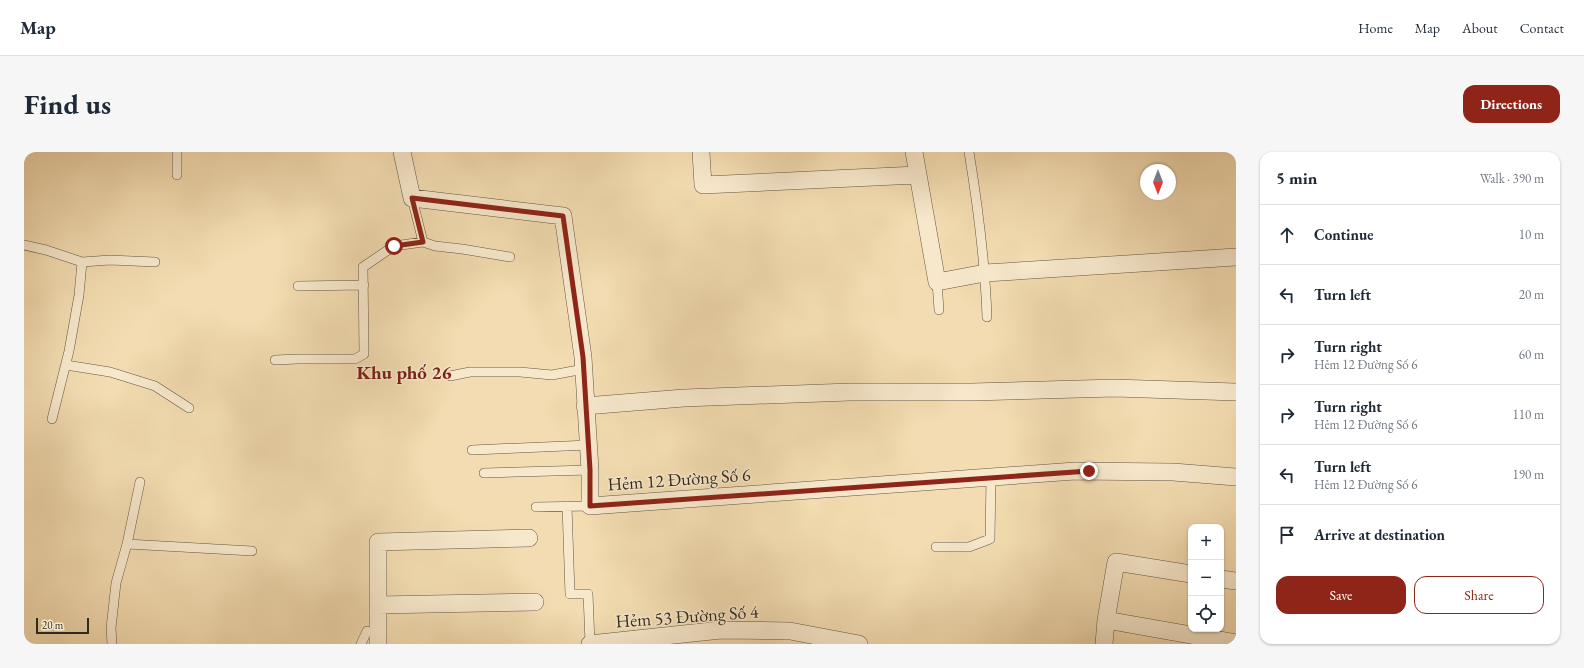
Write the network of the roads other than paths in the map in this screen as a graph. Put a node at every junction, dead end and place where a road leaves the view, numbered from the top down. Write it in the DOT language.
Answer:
graph roads {
  1 [pos="178,152"];
  2 [pos="402,152"];
  3 [pos="701,152"];
  4 [pos="914,152"];
  5 [pos="969,152"];
  6 [pos="177,175"];
  7 [pos="917,175"];
  8 [pos="412,198"];
  9 [pos="423,242"];
  10 [pos="24,245"];
  11 [pos="510,257"];
  12 [pos="1236,257"];
  13 [pos="82,262"];
  14 [pos="155,262"];
  15 [pos="985,273"];
  16 [pos="937,282"];
  17 [pos="364,285"];
  18 [pos="298,286"];
  19 [pos="939,310"];
  20 [pos="988,317"];
  21 [pos="275,360"];
  22 [pos="66,365"];
  23 [pos="584,369"];
  24 [pos="450,376"];
  25 [pos="1236,392"];
  26 [pos="586,406"];
  27 [pos="189,408"];
  28 [pos="52,419"];
  29 [pos="589,445"];
  30 [pos="472,450"];
  31 [pos="590,470"];
  32 [pos="484,473"];
  33 [pos="1236,477"];
  34 [pos="991,478"];
  35 [pos="140,482"];
  36 [pos="567,506"];
  37 [pos="590,506"];
  38 [pos="536,507"];
  39 [pos="529,538"];
  40 [pos="127,544"];
  41 [pos="936,547"];
  42 [pos="252,551"];
  43 [pos="1188,574"];
  44 [pos="1224,580"];
  45 [pos="1236,582"];
  46 [pos="535,602"];
  47 [pos="378,605"];
  48 [pos="1106,620"];
  49 [pos="367,630"];
  50 [pos="1236,643"];
  51 [pos="112,644"];
  52 [pos="361,644"];
  53 [pos="378,644"];
  54 [pos="590,644"];
  55 [pos="859,644"];
  56 [pos="1104,644"];
  1 -- 6 [label="lane"];
  2 -- 8 [label="street"];
  3 -- 7 [label="street"];
  4 -- 7 [label="street"];
  5 -- 15 [label="lane"];
  7 -- 16 [label="street"];
  8 -- 9 [label="lane"];
  8 -- 23 [label="street, Hẻm 12 Đường Số 6"];
  9 -- 11 [label="lane"];
  9 -- 17 [label="lane"];
  10 -- 13 [label="lane"];
  12 -- 15 [label="street"];
  13 -- 14 [label="lane"];
  13 -- 22 [label="lane"];
  15 -- 16 [label="street"];
  15 -- 20 [label="lane"];
  16 -- 19 [label="lane"];
  17 -- 18 [label="lane"];
  17 -- 21 [label="lane"];
  22 -- 27 [label="lane"];
  22 -- 28 [label="lane"];
  23 -- 24 [label="lane"];
  23 -- 26 [label="street, Hẻm 12 Đường Số 6"];
  25 -- 26 [label="street"];
  26 -- 29 [label="street, Hẻm 12 Đường Số 6"];
  29 -- 30 [label="lane"];
  29 -- 31 [label="street, Hẻm 12 Đường Số 6"];
  31 -- 32 [label="lane"];
  31 -- 37 [label="street, Hẻm 12 Đường Số 6"];
  33 -- 34 [label="street, Hẻm 12 Đường Số 6"];
  34 -- 37 [label="street, Hẻm 12 Đường Số 6"];
  34 -- 41 [label="lane"];
  35 -- 40 [label="lane"];
  36 -- 37 [label="lane"];
  36 -- 38 [label="lane"];
  36 -- 54 [label="lane"];
  39 -- 47 [label="street"];
  40 -- 42 [label="lane"];
  40 -- 51 [label="lane"];
  43 -- 48 [label="street"];
  44 -- 45 [label="street"];
  46 -- 47 [label="street"];
  47 -- 53 [label="street"];
  48 -- 50 [label="street"];
  48 -- 56 [label="street"];
  49 -- 52 [label="lane"];
  54 -- 55 [label="street, Hẻm 53 Đường Số 4"];
}
